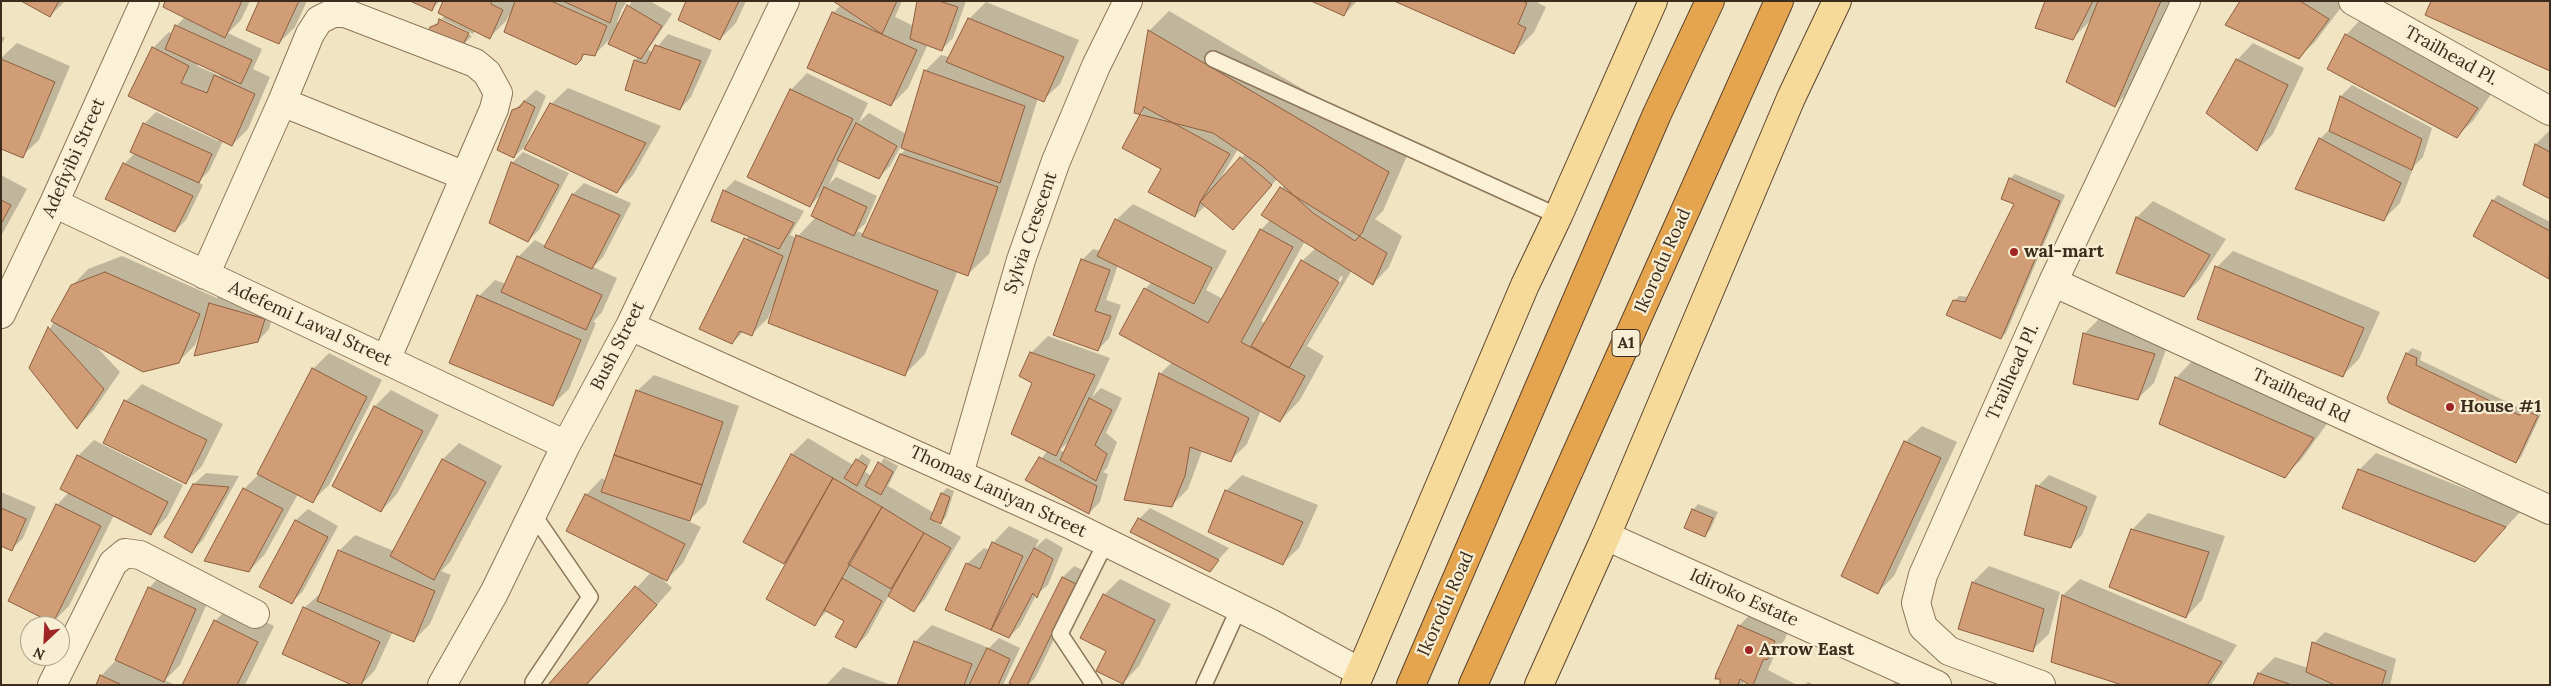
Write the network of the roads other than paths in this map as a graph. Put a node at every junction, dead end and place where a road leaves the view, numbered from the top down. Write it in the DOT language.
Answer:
graph roads {
  1 [pos="145,1"];
  2 [pos="784,1"];
  3 [pos="1128,1"];
  4 [pos="1653,1"];
  5 [pos="1710,1"];
  6 [pos="1779,1"];
  7 [pos="1837,1"];
  8 [pos="2186,1"];
  9 [pos="2353,1"];
  10 [pos="1213,59"];
  11 [pos="282,102"];
  12 [pos="2550,111"];
  13 [pos="465,176"];
  14 [pos="54,203"];
  15 [pos="1558,216"];
  16 [pos="205,275"];
  17 [pos="2053,282"];
  18 [pos="1,314"];
  19 [pos="630,326"];
  20 [pos="386,360"];
  21 [pos="566,446"];
  22 [pos="959,474"];
  23 [pos="2550,510"];
  24 [pos="533,514"];
  25 [pos="1606,536"];
  26 [pos="1106,542"];
  27 [pos="1239,608"];
  28 [pos="256,614"];
  29 [pos="1358,678"];
  30 [pos="449,682"];
  31 [pos="533,682"];
  32 [pos="52,685"];
  33 [pos="1094,685"];
  34 [pos="1204,685"];
  35 [pos="1411,685"];
  36 [pos="1473,685"];
  37 [pos="1539,685"];
  38 [pos="1936,685"];
  39 [pos="2041,685"];
  1 -- 14 [label="street, Adefiyibi Street"];
  2 -- 19 [label="street, Bush Street"];
  3 -- 22 [label="street, Sylvia Crescent"];
  4 -- 15 [label="main road"];
  5 -- 35 [label="highway, Ikorodu Road"];
  6 -- 36 [label="highway, Ikorodu Road / A1"];
  7 -- 25 [label="main road"];
  8 -- 17 [label="street, Trailhead Pl."];
  9 -- 12 [label="street, Trailhead Pl."];
  10 -- 15 [label="lane"];
  11 -- 13 [label="street"];
  11 -- 13 [label="street"];
  11 -- 16 [label="street"];
  13 -- 20 [label="street"];
  14 -- 16 [label="street, Adefemi Lawal Street"];
  14 -- 18 [label="street, Adefiyibi Street"];
  15 -- 29 [label="main road"];
  16 -- 20 [label="street, Adefemi Lawal Street"];
  17 -- 23 [label="street, Trailhead Rd"];
  17 -- 39 [label="street, Trailhead Pl."];
  19 -- 21 [label="street, Bush Street"];
  19 -- 22 [label="street, Thomas Laniyan Street"];
  20 -- 21 [label="street, Adefemi Lawal Street"];
  21 -- 24 [label="street, Bush Street"];
  22 -- 26 [label="street, Thomas Laniyan Street"];
  24 -- 30 [label="street, Bush Street"];
  24 -- 31 [label="lane"];
  25 -- 37 [label="main road"];
  25 -- 38 [label="street, Idiroko Estate"];
  26 -- 27 [label="street, Thomas Laniyan Street"];
  26 -- 33 [label="lane"];
  27 -- 29 [label="street, Thomas Laniyan Street"];
  27 -- 34 [label="lane"];
  28 -- 32 [label="street"];
}
